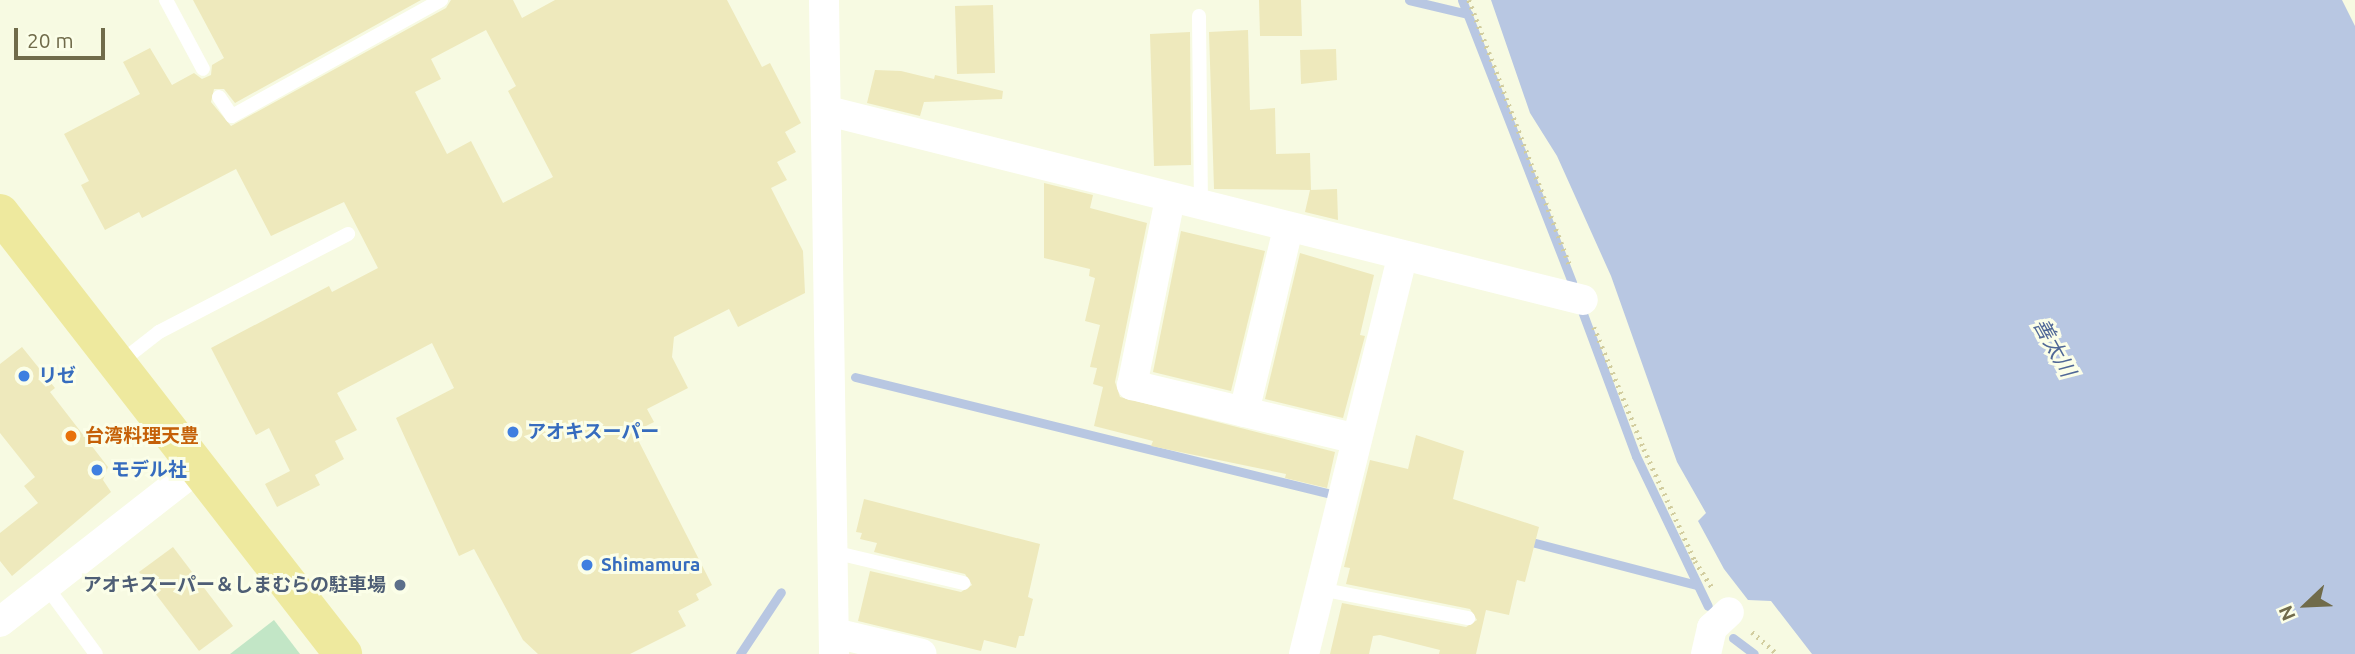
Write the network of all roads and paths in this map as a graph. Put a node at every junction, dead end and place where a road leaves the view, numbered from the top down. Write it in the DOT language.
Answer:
graph roads {
  1 [pos="166,0"];
  2 [pos="441,0"];
  3 [pos="824,0"];
  4 [pos="1469,0"];
  5 [pos="1199,16"];
  6 [pos="204,69"];
  7 [pos="219,97"];
  8 [pos="828,111"];
  9 [pos="1170,199"];
  10 [pos="1201,207"];
  11 [pos="4,226"];
  12 [pos="1288,229"];
  13 [pos="348,234"];
  14 [pos="1402,258"];
  15 [pos="1583,300"];
  16 [pos="117,365"];
  17 [pos="1244,412"];
  18 [pos="1357,439"];
  19 [pos="197,468"];
  20 [pos="834,552"];
  21 [pos="963,583"];
  22 [pos="46,586"];
  23 [pos="1320,589"];
  24 [pos="1729,612"];
  25 [pos="1468,618"];
  26 [pos="0,622"];
  27 [pos="835,644"];
  28 [pos="96,654"];
  29 [pos="343,654"];
  30 [pos="922,654"];
  31 [pos="1304,654"];
  32 [pos="1706,654"];
  33 [pos="1777,654"];
  1 -- 6 [label="lane"];
  2 -- 7 [label="lane"];
  3 -- 8 [label="street"];
  4 -- 15 [label="path"];
  5 -- 10 [label="lane"];
  8 -- 9 [label="street"];
  8 -- 20 [label="street"];
  9 -- 10 [label="street"];
  9 -- 17 [label="street"];
  10 -- 12 [label="street"];
  11 -- 16 [label="highway"];
  12 -- 14 [label="street"];
  12 -- 17 [label="street"];
  13 -- 16 [label="lane"];
  14 -- 15 [label="street"];
  14 -- 18 [label="street"];
  15 -- 24 [label="path"];
  16 -- 19 [label="highway"];
  17 -- 18 [label="street"];
  18 -- 23 [label="street"];
  19 -- 22 [label="street"];
  19 -- 29 [label="highway"];
  20 -- 21 [label="lane"];
  20 -- 27 [label="street"];
  22 -- 26 [label="street"];
  22 -- 28 [label="lane"];
  23 -- 25 [label="lane"];
  23 -- 31 [label="street"];
  24 -- 32 [label="street"];
  24 -- 33 [label="path"];
  27 -- 30 [label="street"];
}
